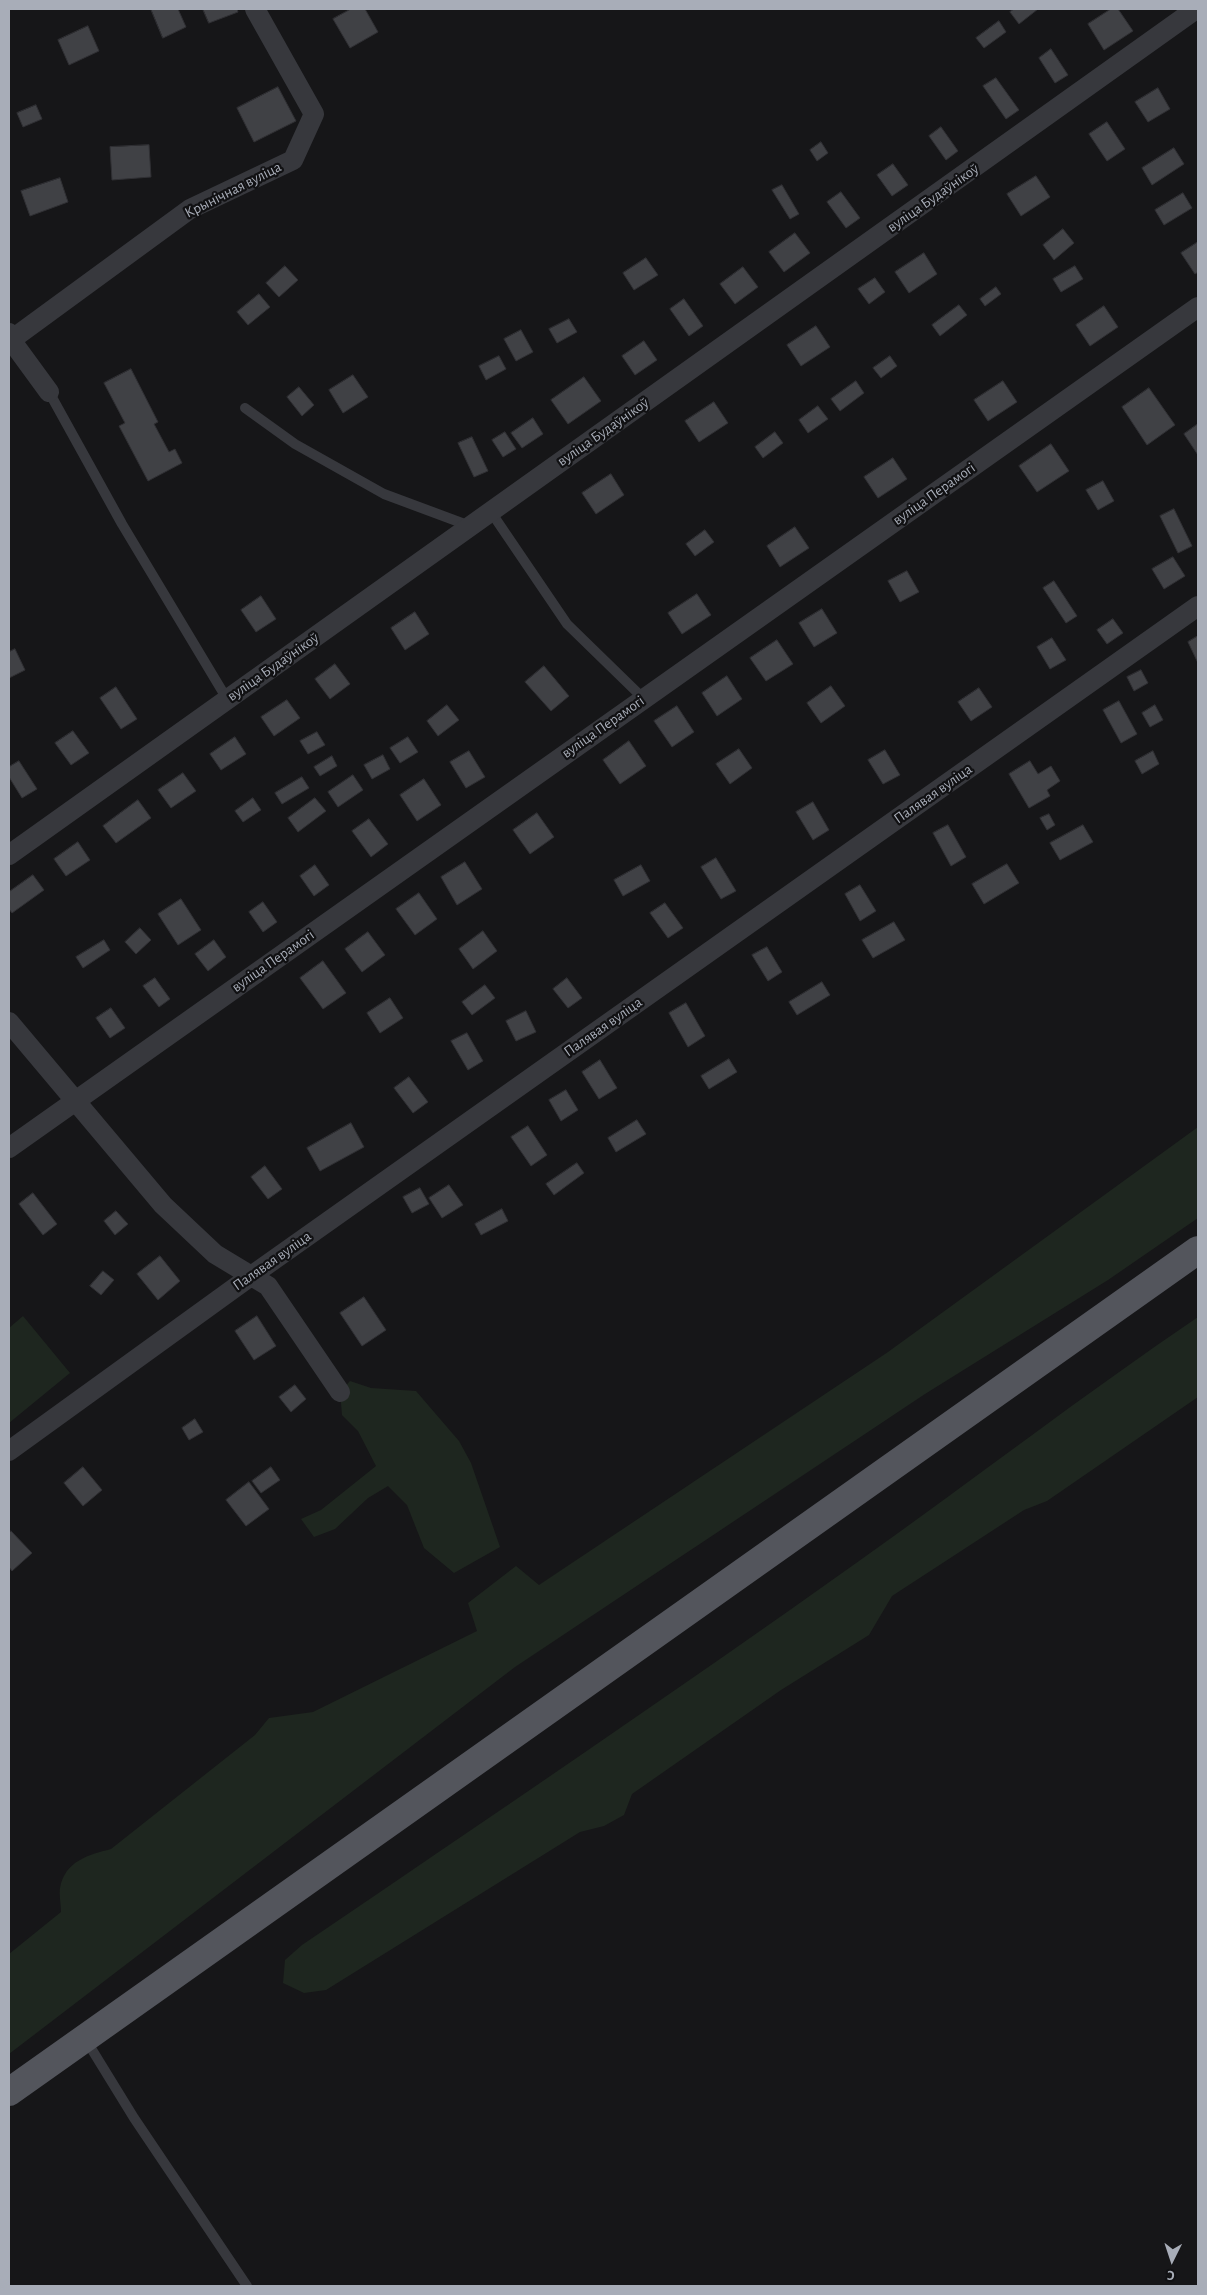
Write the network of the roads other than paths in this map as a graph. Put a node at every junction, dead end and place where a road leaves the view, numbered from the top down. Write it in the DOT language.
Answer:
graph roads {
  1 [pos="255,9"];
  2 [pos="1196,9"];
  3 [pos="1198,307"];
  4 [pos="10,337"];
  5 [pos="48,392"];
  6 [pos="245,408"];
  7 [pos="491,512"];
  8 [pos="470,526"];
  9 [pos="1198,606"];
  10 [pos="228,699"];
  11 [pos="644,699"];
  12 [pos="9,854"];
  13 [pos="9,1022"];
  14 [pos="75,1100"];
  15 [pos="9,1148"];
  16 [pos="1198,1250"];
  17 [pos="250,1276"];
  18 [pos="340,1392"];
  19 [pos="9,1451"];
  20 [pos="85,2039"];
  21 [pos="9,2092"];
  22 [pos="247,2286"];
  1 -- 4 [label="street, Крынічная вуліца"];
  2 -- 7 [label="street, вуліца Будаўнікоў"];
  3 -- 11 [label="street, вуліца Перамогі"];
  4 -- 5 [label="street"];
  5 -- 10 [label="lane"];
  6 -- 8 [label="lane"];
  7 -- 8 [label="street, вуліца Будаўнікоў"];
  7 -- 11 [label="lane"];
  8 -- 10 [label="street, вуліца Будаўнікоў"];
  9 -- 17 [label="street, Палявая вуліца"];
  10 -- 12 [label="street, вуліца Будаўнікоў"];
  11 -- 14 [label="street, вуліца Перамогі"];
  13 -- 14 [label="street"];
  14 -- 15 [label="street, вуліца Перамогі"];
  14 -- 17 [label="street"];
  16 -- 20 [label="main road"];
  17 -- 18 [label="street"];
  17 -- 19 [label="street, Палявая вуліца"];
  20 -- 21 [label="main road"];
  20 -- 22 [label="lane"];
}
